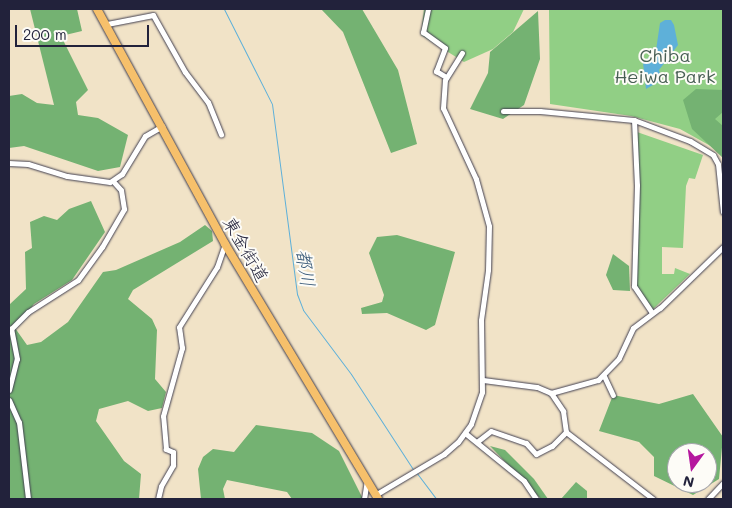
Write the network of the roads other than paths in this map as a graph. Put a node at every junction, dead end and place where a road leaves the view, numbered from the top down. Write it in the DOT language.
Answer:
graph roads {
  1 [pos="97,9"];
  2 [pos="156,9"];
  3 [pos="428,9"];
  4 [pos="153,15"];
  5 [pos="107,24"];
  6 [pos="462,53"];
  7 [pos="446,77"];
  8 [pos="503,111"];
  9 [pos="634,120"];
  10 [pos="162,126"];
  11 [pos="221,135"];
  12 [pos="9,163"];
  13 [pos="113,181"];
  14 [pos="723,201"];
  15 [pos="723,212"];
  16 [pos="225,244"];
  17 [pos="723,247"];
  18 [pos="652,313"];
  19 [pos="604,376"];
  20 [pos="483,380"];
  21 [pos="9,390"];
  22 [pos="551,393"];
  23 [pos="613,395"];
  24 [pos="9,400"];
  25 [pos="566,432"];
  26 [pos="465,433"];
  27 [pos="478,441"];
  28 [pos="367,481"];
  29 [pos="723,483"];
  30 [pos="377,497"];
  31 [pos="28,499"];
  32 [pos="158,499"];
  33 [pos="364,499"];
  34 [pos="536,499"];
  35 [pos="653,499"];
  36 [pos="708,499"];
  1 -- 5 [label="highway, 東金街道"];
  2 -- 4 [label="street"];
  3 -- 7 [label="street"];
  4 -- 5 [label="street"];
  4 -- 11 [label="street"];
  5 -- 10 [label="highway, 東金街道"];
  6 -- 7 [label="street"];
  7 -- 20 [label="street"];
  8 -- 9 [label="street"];
  9 -- 14 [label="street"];
  9 -- 18 [label="street"];
  10 -- 13 [label="street"];
  10 -- 16 [label="highway, 東金街道"];
  12 -- 13 [label="street"];
  13 -- 21 [label="street"];
  14 -- 15 [label="street"];
  16 -- 28 [label="highway, 東金街道"];
  16 -- 32 [label="street"];
  17 -- 18 [label="street"];
  18 -- 19 [label="street"];
  19 -- 22 [label="street"];
  19 -- 23 [label="street"];
  20 -- 22 [label="street"];
  20 -- 26 [label="street"];
  22 -- 25 [label="street"];
  24 -- 31 [label="street"];
  25 -- 27 [label="street"];
  25 -- 35 [label="street"];
  26 -- 27 [label="street"];
  26 -- 30 [label="street"];
  27 -- 34 [label="street"];
  28 -- 30 [label="highway, 東金街道"];
  28 -- 33 [label="street"];
  29 -- 36 [label="street"];
}
